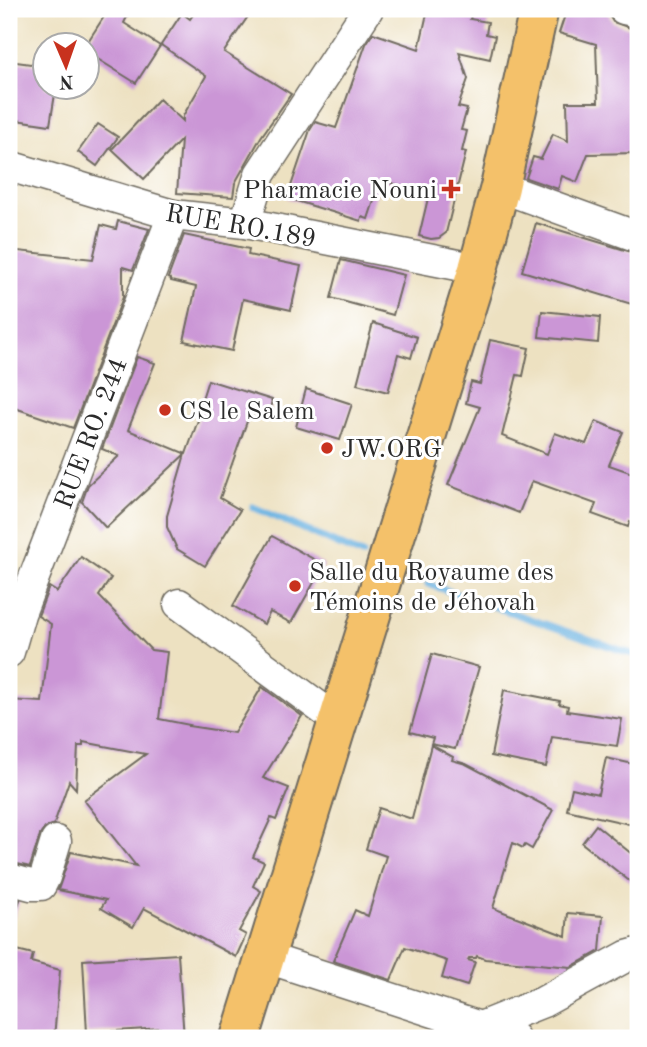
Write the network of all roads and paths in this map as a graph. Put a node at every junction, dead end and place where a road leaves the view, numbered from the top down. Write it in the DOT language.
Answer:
graph roads {
  1 [pos="369,9"];
  2 [pos="540,9"];
  3 [pos="624,9"];
  4 [pos="638,12"];
  5 [pos="9,166"];
  6 [pos="500,187"];
  7 [pos="173,215"];
  8 [pos="245,223"];
  9 [pos="638,237"];
  10 [pos="478,269"];
  11 [pos="178,604"];
  12 [pos="9,652"];
  13 [pos="337,720"];
  14 [pos="56,841"];
  15 [pos="9,879"];
  16 [pos="634,947"];
  17 [pos="264,957"];
  18 [pos="483,1026"];
  19 [pos="240,1038"];
  20 [pos="514,1038"];
  1 -- 8 [label="street"];
  2 -- 6 [label="main road"];
  3 -- 4 [label="street"];
  5 -- 7 [label="street, RUE RO.189"];
  6 -- 9 [label="street"];
  6 -- 10 [label="main road"];
  7 -- 8 [label="street, RUE RO.189"];
  7 -- 12 [label="street, RUE RO. 244"];
  8 -- 10 [label="street, RUE RO.189"];
  10 -- 13 [label="main road"];
  11 -- 13 [label="street"];
  13 -- 17 [label="main road"];
  14 -- 15 [label="street"];
  16 -- 18 [label="street"];
  17 -- 18 [label="street"];
  17 -- 19 [label="main road"];
  18 -- 20 [label="street"];
}
